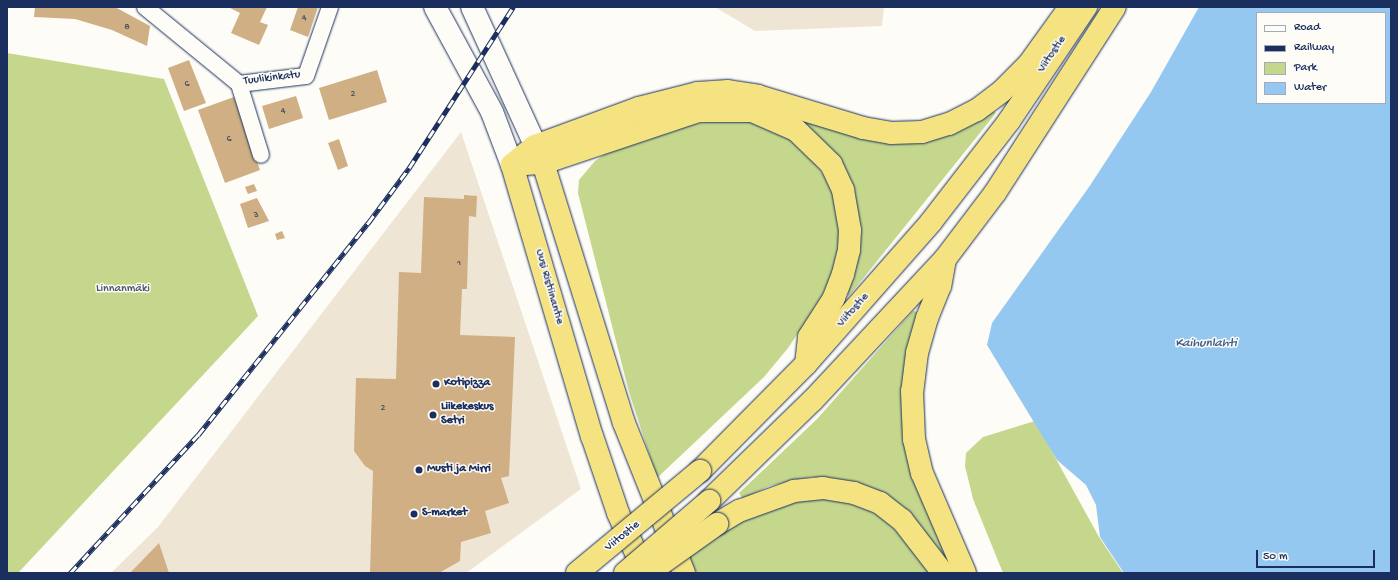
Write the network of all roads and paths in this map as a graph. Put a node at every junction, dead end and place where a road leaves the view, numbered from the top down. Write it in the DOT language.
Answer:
graph roads {
  1 [pos="146,7"];
  2 [pos="330,7"];
  3 [pos="435,7"];
  4 [pos="472,7"];
  5 [pos="1070,7"];
  6 [pos="1086,7"];
  7 [pos="1115,7"];
  8 [pos="240,84"];
  9 [pos="261,155"];
  10 [pos="539,155"];
  11 [pos="512,165"];
  12 [pos="945,259"];
  13 [pos="806,364"];
  14 [pos="577,573"];
  15 [pos="624,573"];
  16 [pos="645,573"];
  17 [pos="648,573"];
  18 [pos="684,573"];
  19 [pos="943,573"];
  20 [pos="965,573"];
  1 -- 8 [label="street, Tuulikinkatu"];
  2 -- 8 [label="street, Tuulikinkatu"];
  3 -- 11 [label="main road, Uusi Ristiinantie"];
  4 -- 10 [label="main road"];
  5 -- 10 [label="highway"];
  6 -- 13 [label="highway, Viitostie"];
  7 -- 12 [label="highway"];
  8 -- 9 [label="street"];
  10 -- 11 [label="highway"];
  10 -- 13 [label="highway"];
  10 -- 18 [label="highway"];
  11 -- 16 [label="highway, Uusi Ristiinantie"];
  12 -- 15 [label="highway, bridge"];
  12 -- 20 [label="highway"];
  13 -- 14 [label="highway, Viitostie, bridge"];
  17 -- 19 [label="highway, bridge"];
}
